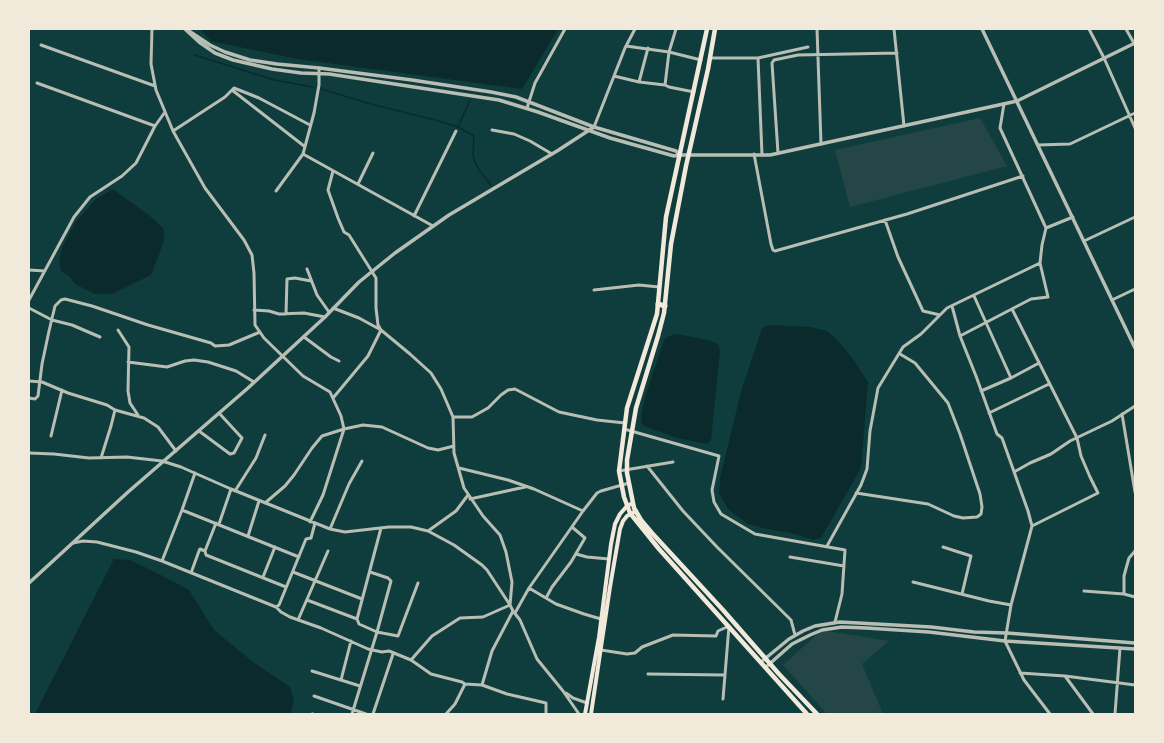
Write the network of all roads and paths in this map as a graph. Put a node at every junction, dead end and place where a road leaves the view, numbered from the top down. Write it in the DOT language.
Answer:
graph roads {
  1 [pos="152,29"];
  2 [pos="186,29"];
  3 [pos="565,29"];
  4 [pos="635,29"];
  5 [pos="676,29"];
  6 [pos="707,29"];
  7 [pos="715,29"];
  8 [pos="817,29"];
  9 [pos="894,29"];
  10 [pos="982,29"];
  11 [pos="1089,29"];
  12 [pos="1126,29"];
  13 [pos="1135,44"];
  14 [pos="41,45"];
  15 [pos="626,46"];
  16 [pos="808,47"];
  17 [pos="648,48"];
  18 [pos="669,52"];
  19 [pos="898,53"];
  20 [pos="818,56"];
  21 [pos="710,58"];
  22 [pos="758,58"];
  23 [pos="1104,58"];
  24 [pos="701,60"];
  25 [pos="319,68"];
  26 [pos="319,73"];
  27 [pos="614,76"];
  28 [pos="37,82"];
  29 [pos="639,82"];
  30 [pos="664,85"];
  31 [pos="155,86"];
  32 [pos="232,90"];
  33 [pos="694,92"];
  34 [pos="1017,101"];
  35 [pos="529,102"];
  36 [pos="1004,104"];
  37 [pos="527,108"];
  38 [pos="165,112"];
  39 [pos="1135,113"];
  40 [pos="1129,115"];
  41 [pos="310,125"];
  42 [pos="154,126"];
  43 [pos="904,126"];
  44 [pos="594,127"];
  45 [pos="1135,128"];
  46 [pos="492,130"];
  47 [pos="589,130"];
  48 [pos="173,131"];
  49 [pos="456,131"];
  50 [pos="821,144"];
  51 [pos="1038,145"];
  52 [pos="304,146"];
  53 [pos="373,153"];
  54 [pos="778,153"];
  55 [pos="302,154"];
  56 [pos="552,154"];
  57 [pos="754,154"];
  58 [pos="680,155"];
  59 [pos="688,155"];
  60 [pos="762,155"];
  61 [pos="333,171"];
  62 [pos="1024,176"];
  63 [pos="358,184"];
  64 [pos="276,191"];
  65 [pos="414,216"];
  66 [pos="1135,217"];
  67 [pos="1073,218"];
  68 [pos="885,220"];
  69 [pos="433,226"];
  70 [pos="1046,228"];
  71 [pos="1084,241"];
  72 [pos="1040,263"];
  73 [pos="307,269"];
  74 [pos="29,270"];
  75 [pos="45,271"];
  76 [pos="373,271"];
  77 [pos="311,281"];
  78 [pos="659,287"];
  79 [pos="594,290"];
  80 [pos="1135,290"];
  81 [pos="974,296"];
  82 [pos="29,300"];
  83 [pos="1112,300"];
  84 [pos="658,304"];
  85 [pos="665,306"];
  86 [pos="952,306"];
  87 [pos="29,308"];
  88 [pos="333,308"];
  89 [pos="1012,309"];
  90 [pos="254,310"];
  91 [pos="329,312"];
  92 [pos="286,314"];
  93 [pos="940,315"];
  94 [pos="325,317"];
  95 [pos="52,320"];
  96 [pos="986,323"];
  97 [pos="118,330"];
  98 [pos="381,330"];
  99 [pos="260,332"];
  100 [pos="960,336"];
  101 [pos="100,337"];
  102 [pos="304,337"];
  103 [pos="1135,348"];
  104 [pos="900,354"];
  105 [pos="282,356"];
  106 [pos="339,361"];
  107 [pos="128,362"];
  108 [pos="1039,363"];
  109 [pos="1011,378"];
  110 [pos="29,381"];
  111 [pos="40,382"];
  112 [pos="254,382"];
  113 [pos="1049,384"];
  114 [pos="62,390"];
  115 [pos="982,390"];
  116 [pos="29,398"];
  117 [pos="333,398"];
  118 [pos="1135,406"];
  119 [pos="115,410"];
  120 [pos="219,413"];
  121 [pos="989,413"];
  122 [pos="1122,414"];
  123 [pos="138,416"];
  124 [pos="453,417"];
  125 [pos="624,426"];
  126 [pos="344,429"];
  127 [pos="199,431"];
  128 [pos="632,431"];
  129 [pos="265,435"];
  130 [pos="51,436"];
  131 [pos="1077,438"];
  132 [pos="454,446"];
  133 [pos="176,451"];
  134 [pos="29,453"];
  135 [pos="101,458"];
  136 [pos="362,461"];
  137 [pos="164,462"];
  138 [pos="673,462"];
  139 [pos="647,466"];
  140 [pos="459,468"];
  141 [pos="628,469"];
  142 [pos="619,471"];
  143 [pos="1014,472"];
  144 [pos="195,473"];
  145 [pos="629,483"];
  146 [pos="621,484"];
  147 [pos="527,487"];
  148 [pos="231,489"];
  149 [pos="235,491"];
  150 [pos="1135,492"];
  151 [pos="856,493"];
  152 [pos="468,495"];
  153 [pos="470,499"];
  154 [pos="259,501"];
  155 [pos="265,503"];
  156 [pos="633,503"];
  157 [pos="627,506"];
  158 [pos="182,510"];
  159 [pos="583,511"];
  160 [pos="636,511"];
  161 [pos="630,513"];
  162 [pos="310,522"];
  163 [pos="218,523"];
  164 [pos="315,523"];
  165 [pos="1032,526"];
  166 [pos="572,527"];
  167 [pos="381,528"];
  168 [pos="330,529"];
  169 [pos="428,530"];
  170 [pos="248,536"];
  171 [pos="71,544"];
  172 [pos="827,546"];
  173 [pos="275,547"];
  174 [pos="943,547"];
  175 [pos="205,551"];
  176 [pos="328,551"];
  177 [pos="1135,551"];
  178 [pos="576,554"];
  179 [pos="299,557"];
  180 [pos="790,557"];
  181 [pos="609,559"];
  182 [pos="162,561"];
  183 [pos="844,566"];
  184 [pos="293,572"];
  185 [pos="370,572"];
  186 [pos="191,573"];
  187 [pos="263,577"];
  188 [pos="315,581"];
  189 [pos="913,582"];
  190 [pos="29,583"];
  191 [pos="418,583"];
  192 [pos="286,587"];
  193 [pos="529,588"];
  194 [pos="1084,592"];
  195 [pos="962,594"];
  196 [pos="1124,594"];
  197 [pos="1135,597"];
  198 [pos="546,598"];
  199 [pos="362,599"];
  200 [pos="307,600"];
  201 [pos="510,605"];
  202 [pos="1011,605"];
  203 [pos="276,607"];
  204 [pos="514,612"];
  205 [pos="357,619"];
  206 [pos="601,619"];
  207 [pos="298,620"];
  208 [pos="835,622"];
  209 [pos="729,626"];
  210 [pos="377,632"];
  211 [pos="1007,633"];
  212 [pos="795,635"];
  213 [pos="1005,640"];
  214 [pos="351,641"];
  215 [pos="1135,643"];
  216 [pos="1120,648"];
  217 [pos="372,650"];
  218 [pos="601,650"];
  219 [pos="1135,650"];
  220 [pos="393,654"];
  221 [pos="766,658"];
  222 [pos="411,660"];
  223 [pos="761,662"];
  224 [pos="770,663"];
  225 [pos="766,667"];
  226 [pos="312,671"];
  227 [pos="1020,673"];
  228 [pos="648,674"];
  229 [pos="725,675"];
  230 [pos="1065,676"];
  231 [pos="341,680"];
  232 [pos="1117,683"];
  233 [pos="465,684"];
  234 [pos="482,685"];
  235 [pos="1135,685"];
  236 [pos="360,686"];
  237 [pos="563,691"];
  238 [pos="314,696"];
  239 [pos="723,699"];
  240 [pos="587,703"];
  241 [pos="353,710"];
  242 [pos="352,714"];
  243 [pos="366,714"];
  244 [pos="373,714"];
  245 [pos="446,714"];
  246 [pos="546,714"];
  247 [pos="579,714"];
  248 [pos="585,714"];
  249 [pos="591,714"];
  250 [pos="807,714"];
  251 [pos="817,714"];
  252 [pos="1050,714"];
  253 [pos="1093,714"];
  254 [pos="1115,714"];
  1 -- 31 [label="street"];
  2 -- 25 [label="street"];
  2 -- 26 [label="street"];
  3 -- 35 [label="street"];
  4 -- 15 [label="street"];
  5 -- 18 [label="street"];
  6 -- 24 [label="main road"];
  7 -- 21 [label="main road"];
  8 -- 20 [label="street"];
  9 -- 19 [label="street"];
  10 -- 34 [label="street"];
  11 -- 23 [label="street"];
  12 -- 13 [label="street"];
  13 -- 23 [label="street"];
  14 -- 31 [label="street"];
  15 -- 17 [label="street"];
  15 -- 27 [label="street"];
  16 -- 22 [label="street"];
  17 -- 18 [label="street"];
  17 -- 29 [label="street"];
  18 -- 24 [label="street"];
  18 -- 30 [label="street"];
  19 -- 20 [label="street"];
  19 -- 43 [label="street"];
  20 -- 50 [label="street"];
  20 -- 54 [label="street"];
  21 -- 22 [label="street"];
  21 -- 59 [label="main road"];
  22 -- 60 [label="street"];
  23 -- 34 [label="street"];
  23 -- 40 [label="street"];
  24 -- 33 [label="main road"];
  25 -- 26 [label="street"];
  25 -- 35 [label="street"];
  26 -- 37 [label="street"];
  26 -- 41 [label="street"];
  27 -- 29 [label="street"];
  27 -- 44 [label="street"];
  28 -- 42 [label="street"];
  29 -- 30 [label="street"];
  30 -- 33 [label="street"];
  31 -- 38 [label="street"];
  32 -- 41 [label="street"];
  32 -- 48 [label="street"];
  32 -- 52 [label="street"];
  33 -- 58 [label="main road"];
  34 -- 36 [label="street"];
  34 -- 51 [label="street"];
  35 -- 37 [label="street"];
  35 -- 44 [label="street"];
  36 -- 43 [label="street"];
  36 -- 62 [label="street"];
  37 -- 47 [label="street"];
  38 -- 42 [label="street"];
  38 -- 48 [label="street"];
  39 -- 40 [label="street"];
  40 -- 45 [label="street"];
  40 -- 51 [label="street"];
  41 -- 52 [label="street"];
  42 -- 75 [label="street"];
  43 -- 50 [label="street"];
  44 -- 47 [label="street"];
  44 -- 58 [label="street"];
  46 -- 56 [label="street"];
  47 -- 56 [label="street"];
  47 -- 58 [label="street"];
  48 -- 90 [label="street"];
  49 -- 65 [label="street"];
  50 -- 54 [label="street"];
  51 -- 67 [label="street"];
  52 -- 55 [label="street"];
  53 -- 63 [label="street"];
  54 -- 60 [label="street"];
  55 -- 61 [label="street"];
  55 -- 64 [label="street"];
  56 -- 69 [label="street"];
  57 -- 59 [label="street"];
  57 -- 60 [label="street"];
  57 -- 68 [label="street"];
  58 -- 59 [label="street"];
  58 -- 78 [label="main road"];
  59 -- 85 [label="main road"];
  61 -- 63 [label="street"];
  61 -- 76 [label="street"];
  62 -- 68 [label="street"];
  62 -- 70 [label="street"];
  63 -- 65 [label="street"];
  65 -- 69 [label="street"];
  66 -- 71 [label="street"];
  67 -- 70 [label="street"];
  67 -- 71 [label="street"];
  68 -- 93 [label="street"];
  69 -- 76 [label="street"];
  70 -- 72 [label="street"];
  71 -- 83 [label="street"];
  72 -- 81 [label="street"];
  72 -- 89 [label="street"];
  73 -- 77 [label="street"];
  74 -- 75 [label="street"];
  75 -- 82 [label="street"];
  76 -- 88 [label="street"];
  76 -- 98 [label="street"];
  77 -- 91 [label="street"];
  77 -- 92 [label="street"];
  78 -- 79 [label="street"];
  78 -- 84 [label="main road"];
  80 -- 83 [label="street"];
  81 -- 86 [label="street"];
  81 -- 96 [label="street"];
  83 -- 103 [label="street"];
  84 -- 85 [label="highway"];
  84 -- 125 [label="main road"];
  85 -- 128 [label="main road"];
  86 -- 93 [label="street"];
  86 -- 100 [label="street"];
  87 -- 95 [label="street"];
  88 -- 91 [label="street"];
  88 -- 98 [label="street"];
  89 -- 96 [label="street"];
  89 -- 108 [label="street"];
  90 -- 92 [label="street"];
  90 -- 99 [label="street"];
  91 -- 94 [label="street"];
  92 -- 94 [label="street"];
  93 -- 104 [label="street"];
  94 -- 102 [label="street"];
  95 -- 99 [label="street"];
  95 -- 101 [label="street"];
  95 -- 111 [label="street"];
  96 -- 100 [label="street"];
  96 -- 109 [label="street"];
  97 -- 107 [label="street"];
  98 -- 117 [label="street"];
  98 -- 124 [label="street"];
  99 -- 105 [label="street"];
  100 -- 115 [label="street"];
  102 -- 105 [label="street"];
  102 -- 106 [label="street"];
  104 -- 151 [label="street"];
  104 -- 151 [label="street"];
  105 -- 112 [label="street"];
  105 -- 117 [label="street"];
  107 -- 112 [label="street"];
  107 -- 123 [label="street"];
  108 -- 109 [label="street"];
  108 -- 113 [label="street"];
  109 -- 115 [label="street"];
  110 -- 111 [label="street"];
  111 -- 114 [label="street"];
  111 -- 116 [label="street"];
  112 -- 120 [label="street"];
  113 -- 121 [label="street"];
  113 -- 131 [label="street"];
  114 -- 119 [label="street"];
  114 -- 130 [label="street"];
  115 -- 121 [label="street"];
  117 -- 126 [label="street"];
  118 -- 122 [label="street"];
  119 -- 123 [label="street"];
  119 -- 135 [label="street"];
  120 -- 127 [label="street"];
  120 -- 127 [label="street"];
  121 -- 143 [label="street"];
  122 -- 131 [label="street"];
  122 -- 150 [label="street"];
  123 -- 133 [label="street"];
  124 -- 125 [label="street"];
  124 -- 132 [label="street"];
  125 -- 128 [label="street"];
  125 -- 142 [label="main road"];
  126 -- 132 [label="street"];
  126 -- 155 [label="street"];
  126 -- 162 [label="street"];
  127 -- 133 [label="street"];
  128 -- 141 [label="main road"];
  128 -- 172 [label="street"];
  129 -- 149 [label="street"];
  131 -- 143 [label="street"];
  131 -- 165 [label="street"];
  132 -- 140 [label="street"];
  133 -- 137 [label="street"];
  134 -- 135 [label="street"];
  135 -- 137 [label="street"];
  136 -- 168 [label="street"];
  137 -- 144 [label="street"];
  137 -- 171 [label="street"];
  138 -- 139 [label="street"];
  139 -- 141 [label="street"];
  139 -- 212 [label="street"];
  140 -- 147 [label="street"];
  140 -- 152 [label="street"];
  141 -- 142 [label="street"];
  141 -- 145 [label="main road"];
  142 -- 146 [label="main road"];
  143 -- 165 [label="street"];
  144 -- 148 [label="street"];
  144 -- 158 [label="street"];
  145 -- 146 [label="street"];
  145 -- 156 [label="main road"];
  146 -- 157 [label="main road"];
  146 -- 159 [label="street"];
  147 -- 153 [label="street"];
  147 -- 159 [label="street"];
  148 -- 149 [label="street"];
  148 -- 163 [label="street"];
  149 -- 154 [label="street"];
  151 -- 172 [label="street"];
  152 -- 153 [label="street"];
  152 -- 169 [label="street"];
  153 -- 201 [label="street"];
  154 -- 155 [label="street"];
  154 -- 170 [label="street"];
  155 -- 162 [label="street"];
  156 -- 157 [label="main road"];
  156 -- 160 [label="main road"];
  157 -- 161 [label="main road"];
  157 -- 181 [label="main road"];
  158 -- 163 [label="street"];
  158 -- 182 [label="street"];
  159 -- 166 [label="street"];
  160 -- 161 [label="main road"];
  160 -- 221 [label="main road"];
  161 -- 209 [label="main road"];
  161 -- 218 [label="main road"];
  162 -- 164 [label="street"];
  163 -- 170 [label="street"];
  163 -- 175 [label="street"];
  164 -- 168 [label="street"];
  164 -- 179 [label="street"];
  165 -- 202 [label="street"];
  166 -- 178 [label="street"];
  166 -- 193 [label="street"];
  167 -- 168 [label="street"];
  167 -- 169 [label="street"];
  167 -- 185 [label="street"];
  169 -- 201 [label="street"];
  170 -- 173 [label="street"];
  171 -- 182 [label="street"];
  171 -- 190 [label="street"];
  172 -- 183 [label="street"];
  173 -- 179 [label="street"];
  173 -- 187 [label="street"];
  174 -- 195 [label="street"];
  175 -- 186 [label="street"];
  175 -- 187 [label="street"];
  176 -- 188 [label="street"];
  177 -- 196 [label="street"];
  178 -- 181 [label="street"];
  178 -- 198 [label="street"];
  179 -- 184 [label="street"];
  180 -- 183 [label="street"];
  181 -- 206 [label="main road"];
  182 -- 186 [label="street"];
  183 -- 208 [label="street"];
  184 -- 188 [label="street"];
  184 -- 192 [label="street"];
  185 -- 199 [label="street"];
  185 -- 210 [label="street"];
  186 -- 203 [label="street"];
  187 -- 192 [label="street"];
  188 -- 199 [label="street"];
  188 -- 200 [label="street"];
  189 -- 195 [label="street"];
  191 -- 210 [label="street"];
  192 -- 203 [label="street"];
  193 -- 198 [label="street"];
  193 -- 204 [label="street"];
  194 -- 196 [label="street"];
  195 -- 202 [label="street"];
  196 -- 197 [label="street"];
  198 -- 206 [label="street"];
  199 -- 205 [label="street"];
  200 -- 205 [label="street"];
  200 -- 207 [label="street"];
  201 -- 204 [label="street"];
  201 -- 222 [label="street"];
  202 -- 211 [label="street"];
  203 -- 207 [label="street"];
  204 -- 234 [label="street"];
  204 -- 237 [label="street"];
  205 -- 210 [label="street"];
  206 -- 240 [label="main road"];
  207 -- 214 [label="street"];
  208 -- 211 [label="street"];
  208 -- 212 [label="street"];
  209 -- 218 [label="street"];
  209 -- 223 [label="main road"];
  209 -- 229 [label="street"];
  210 -- 217 [label="street"];
  211 -- 213 [label="street"];
  211 -- 215 [label="street"];
  212 -- 221 [label="street"];
  213 -- 216 [label="street"];
  213 -- 224 [label="street"];
  213 -- 227 [label="street"];
  214 -- 217 [label="street"];
  214 -- 231 [label="street"];
  216 -- 219 [label="street"];
  216 -- 232 [label="street"];
  217 -- 220 [label="street"];
  217 -- 236 [label="street"];
  218 -- 249 [label="main road"];
  220 -- 222 [label="street"];
  220 -- 244 [label="street"];
  221 -- 223 [label="street"];
  221 -- 224 [label="main road"];
  222 -- 233 [label="street"];
  223 -- 225 [label="main road"];
  224 -- 225 [label="street"];
  224 -- 251 [label="main road"];
  225 -- 250 [label="main road"];
  226 -- 231 [label="street"];
  227 -- 230 [label="street"];
  227 -- 252 [label="street"];
  228 -- 229 [label="street"];
  229 -- 239 [label="street"];
  230 -- 232 [label="street"];
  230 -- 253 [label="street"];
  231 -- 236 [label="street"];
  232 -- 235 [label="street"];
  232 -- 254 [label="street"];
  233 -- 234 [label="street"];
  233 -- 245 [label="street"];
  234 -- 246 [label="street"];
  236 -- 241 [label="street"];
  237 -- 240 [label="street"];
  237 -- 247 [label="street"];
  238 -- 241 [label="street"];
  240 -- 248 [label="main road"];
  241 -- 242 [label="street"];
  241 -- 243 [label="street"];
}
